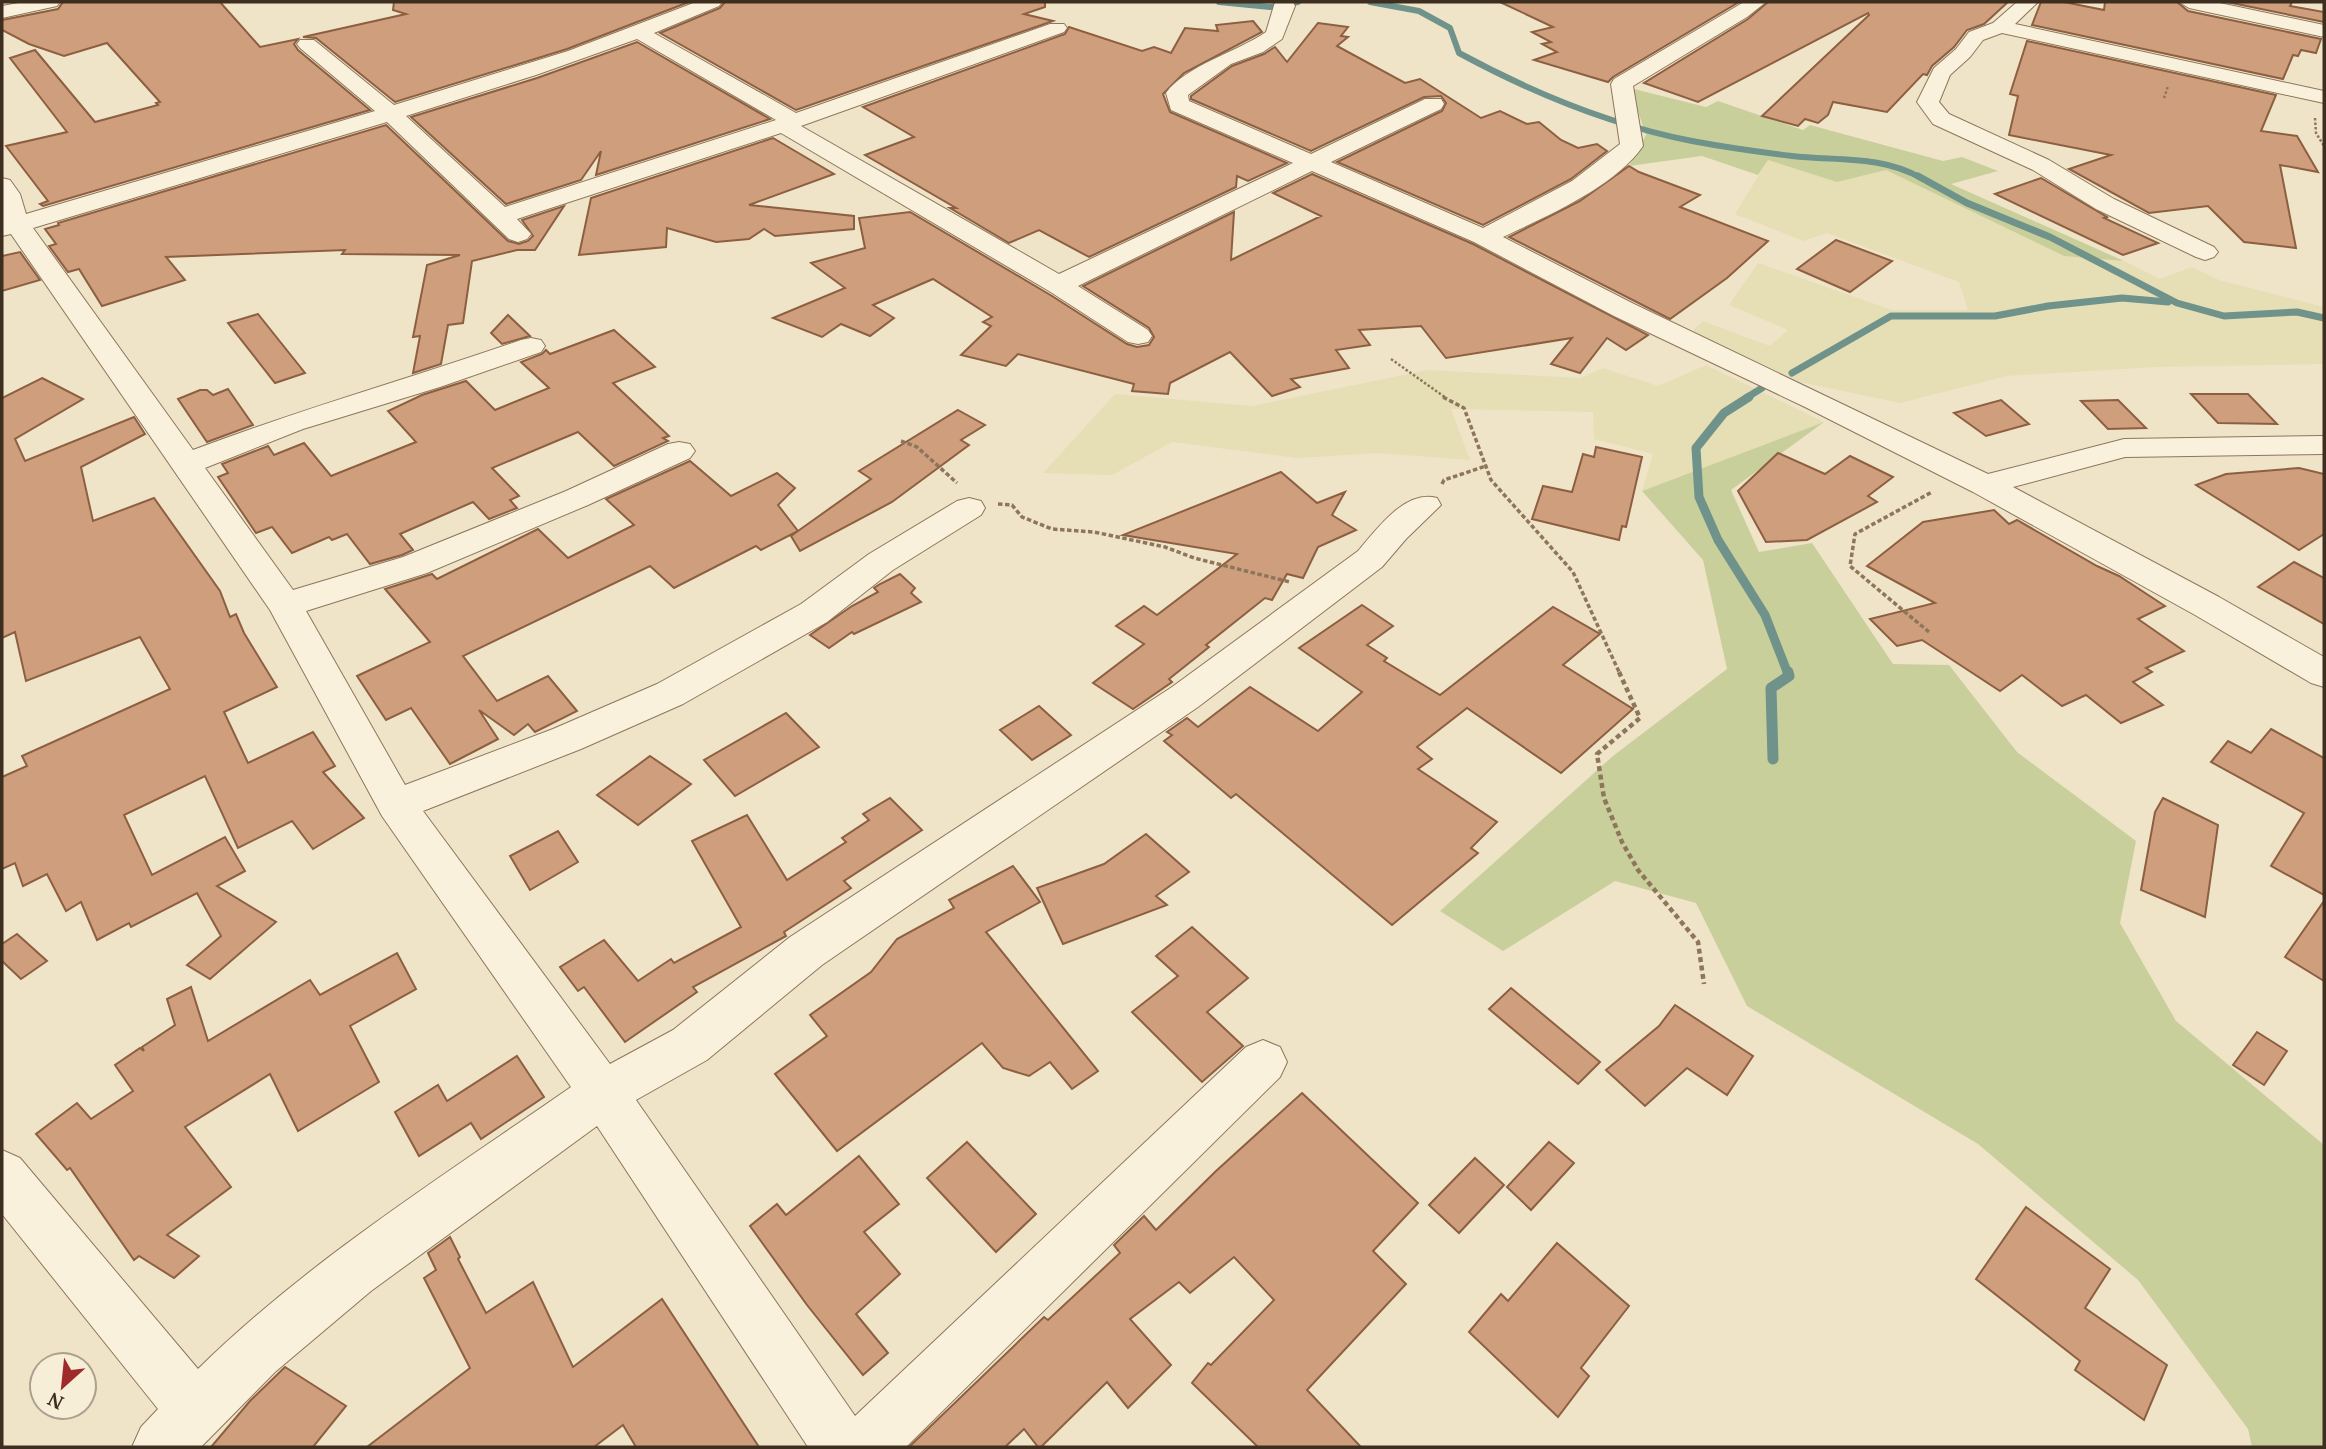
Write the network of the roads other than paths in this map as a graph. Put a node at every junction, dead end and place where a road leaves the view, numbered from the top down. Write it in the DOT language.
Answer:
graph roads {
  1 [pos="50,2"];
  2 [pos="712,2"];
  3 [pos="1284,2"];
  4 [pos="1757,2"];
  5 [pos="2028,2"];
  6 [pos="2189,2"];
  7 [pos="2,12"];
  8 [pos="2000,27"];
  9 [pos="1057,29"];
  10 [pos="2324,31"];
  11 [pos="638,32"];
  12 [pos="307,44"];
  13 [pos="2324,97"];
  14 [pos="1433,104"];
  15 [pos="390,113"];
  16 [pos="788,123"];
  17 [pos="1312,164"];
  18 [pos="2,185"];
  19 [pos="500,216"];
  20 [pos="9,227"];
  21 [pos="518,234"];
  22 [pos="1483,237"];
  23 [pos="2205,252"];
  24 [pos="1058,285"];
  25 [pos="1138,336"];
  26 [pos="531,346"];
  27 [pos="2324,445"];
  28 [pos="679,451"];
  29 [pos="186,464"];
  30 [pos="1984,485"];
  31 [pos="1425,506"];
  32 [pos="968,508"];
  33 [pos="285,605"];
  34 [pos="2324,674"];
  35 [pos="396,805"];
  36 [pos="1263,1062"];
  37 [pos="603,1093"];
  38 [pos="2,1175"];
  39 [pos="178,1429"];
  40 [pos="842,1447"];
  41 [pos="865,1447"];
  1 -- 7 [label="street"];
  2 -- 11 [label="street"];
  3 -- 17 [label="street"];
  4 -- 22 [label="street"];
  5 -- 8 [label="street"];
  6 -- 10 [label="street"];
  8 -- 13 [label="street"];
  8 -- 23 [label="street"];
  9 -- 16 [label="street"];
  11 -- 15 [label="street"];
  11 -- 16 [label="street"];
  12 -- 15 [label="street"];
  14 -- 17 [label="street"];
  15 -- 19 [label="street"];
  15 -- 20 [label="street"];
  16 -- 19 [label="street"];
  16 -- 24 [label="street"];
  17 -- 22 [label="street"];
  17 -- 24 [label="street"];
  18 -- 20 [label="street"];
  19 -- 21 [label="street"];
  20 -- 29 [label="street"];
  22 -- 30 [label="street"];
  24 -- 25 [label="street"];
  26 -- 29 [label="street"];
  27 -- 30 [label="street"];
  28 -- 33 [label="street"];
  29 -- 33 [label="street"];
  30 -- 34 [label="street"];
  31 -- 37 [label="street"];
  32 -- 35 [label="street"];
  33 -- 35 [label="street"];
  35 -- 37 [label="street"];
  36 -- 41 [label="street"];
  37 -- 39 [label="street"];
  37 -- 40 [label="street"];
  38 -- 39 [label="street"];
}
